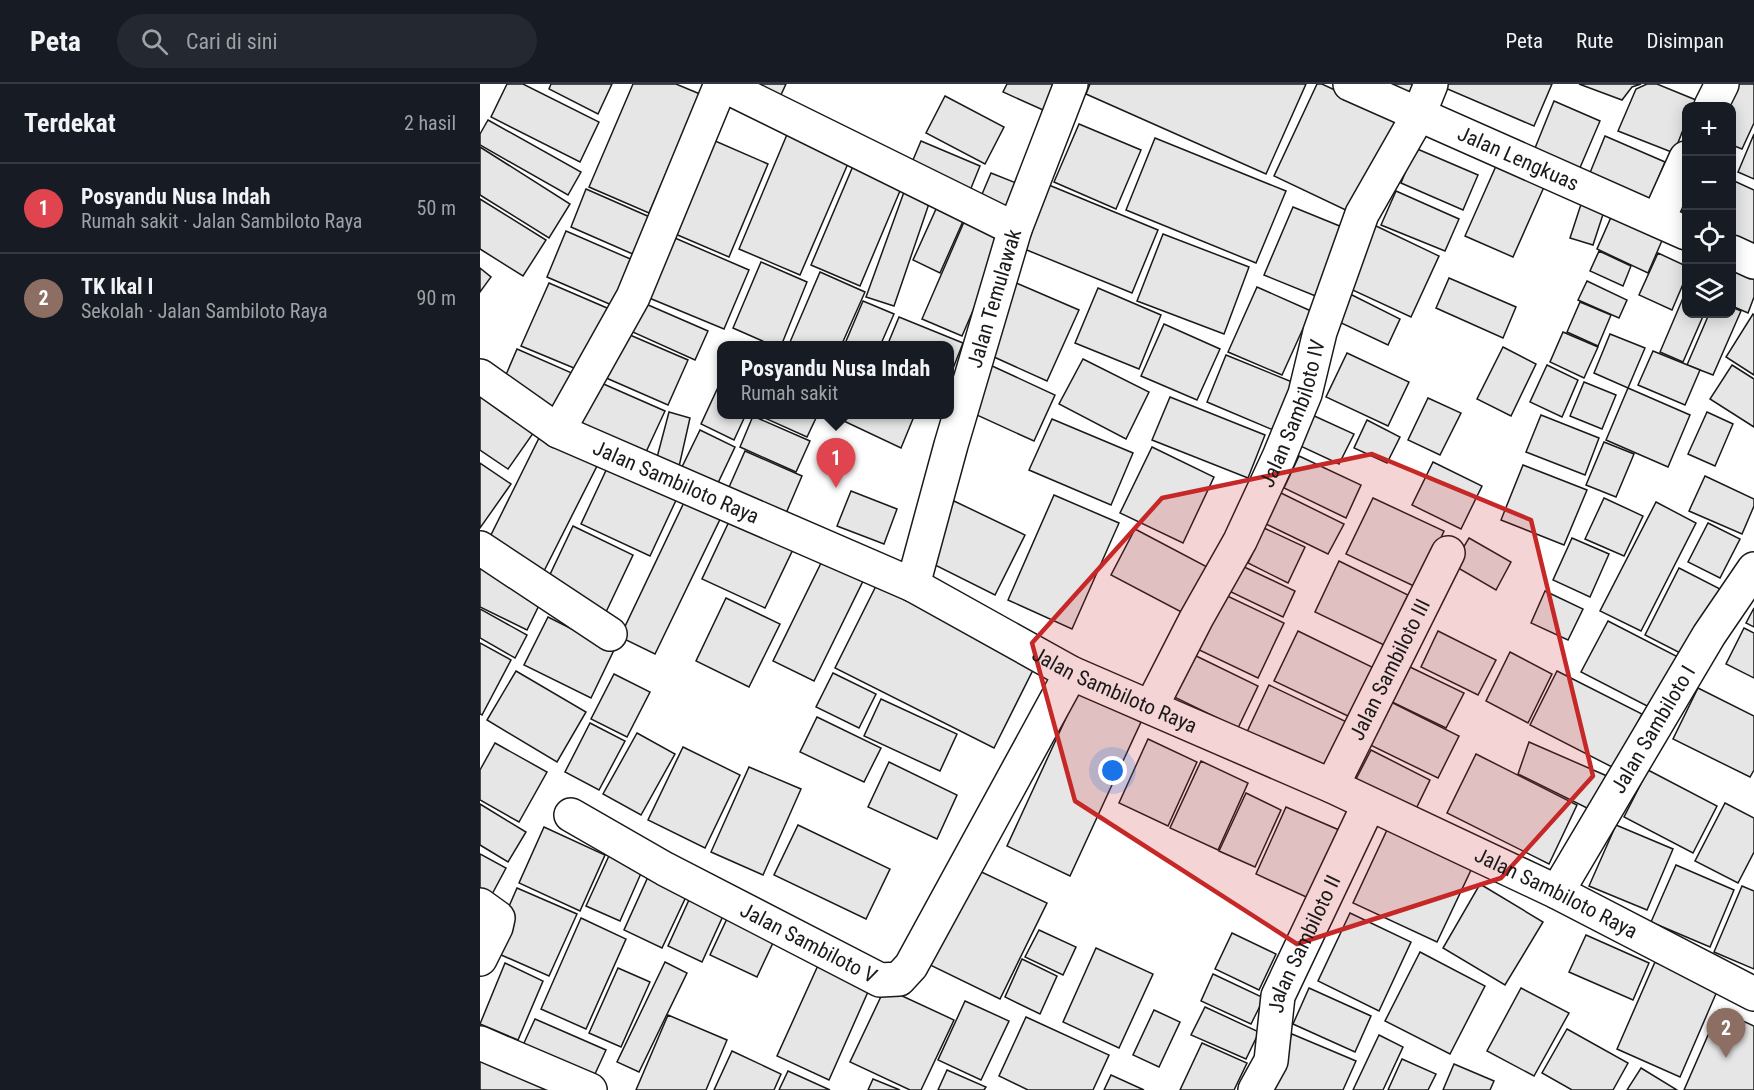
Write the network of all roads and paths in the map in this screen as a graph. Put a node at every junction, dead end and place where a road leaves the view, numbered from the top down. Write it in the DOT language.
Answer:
graph roads {
  1 [pos="721,84"];
  2 [pos="1071,84"];
  3 [pos="1350,84"];
  4 [pos="1722,84"];
  5 [pos="1425,99"];
  6 [pos="1713,102"];
  7 [pos="1682,177"];
  8 [pos="1672,226"];
  9 [pos="1015,230"];
  10 [pos="1736,254"];
  11 [pos="1754,262"];
  12 [pos="480,376"];
  13 [pos="558,431"];
  14 [pos="480,548"];
  15 [pos="1448,553"];
  16 [pos="1754,569"];
  17 [pos="913,585"];
  18 [pos="610,634"];
  19 [pos="1071,673"];
  20 [pos="1151,707"];
  21 [pos="1332,786"];
  22 [pos="1369,804"];
  23 [pos="571,815"];
  24 [pos="1557,892"];
  25 [pos="480,905"];
  26 [pos="480,959"];
  27 [pos="1754,994"];
  28 [pos="480,1043"];
  29 [pos="590,1090"];
  30 [pos="1255,1090"];
  1 -- 9 [label="street"];
  1 -- 13 [label="street"];
  2 -- 9 [label="street, Jalan Temulawak"];
  3 -- 5 [label="street, Jalan Lengkuas"];
  4 -- 6 [label="street"];
  5 -- 8 [label="street, Jalan Lengkuas"];
  5 -- 20 [label="street, Jalan Sambiloto IV"];
  7 -- 8 [label="street"];
  9 -- 17 [label="street, Jalan Temulawak"];
  10 -- 11 [label="street"];
  12 -- 13 [label="street, Jalan Sambiloto Raya"];
  13 -- 17 [label="street, Jalan Sambiloto Raya"];
  14 -- 18 [label="street"];
  15 -- 21 [label="street, Jalan Sambiloto III"];
  16 -- 24 [label="street, Jalan Sambiloto I"];
  17 -- 19 [label="street, Jalan Sambiloto Raya"];
  19 -- 20 [label="street, Jalan Sambiloto Raya"];
  19 -- 23 [label="street, Jalan Sambiloto V"];
  20 -- 21 [label="street, Jalan Sambiloto Raya"];
  21 -- 22 [label="street, Jalan Sambiloto Raya"];
  22 -- 24 [label="street, Jalan Sambiloto Raya"];
  22 -- 30 [label="street, Jalan Sambiloto II"];
  24 -- 27 [label="street, Jalan Sambiloto Raya"];
  25 -- 26 [label="street"];
  28 -- 29 [label="street"];
}
